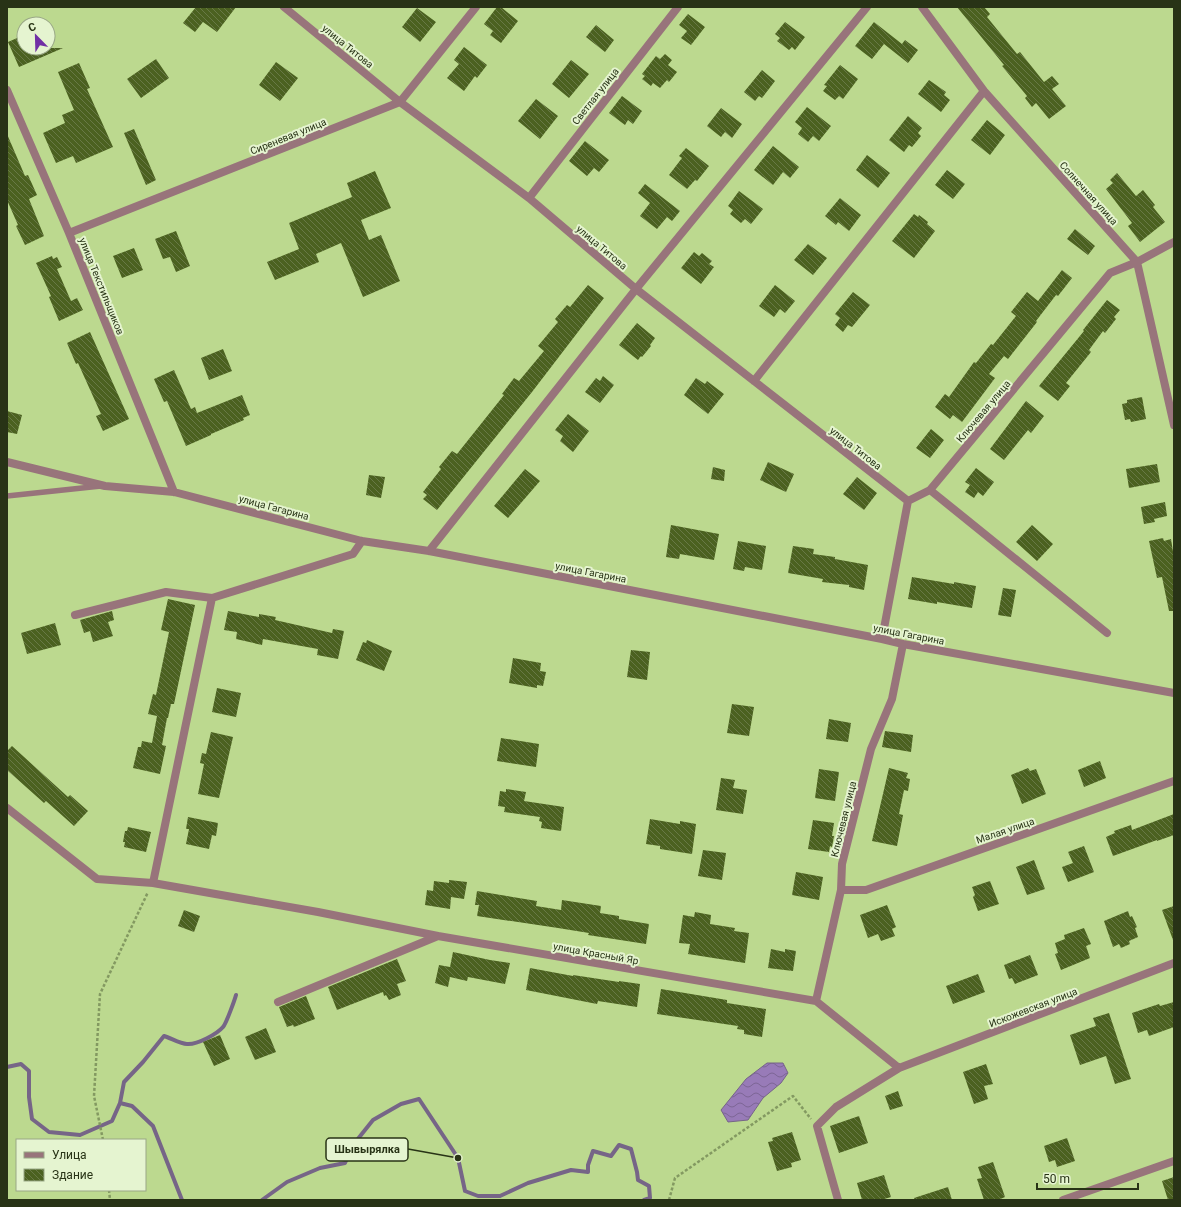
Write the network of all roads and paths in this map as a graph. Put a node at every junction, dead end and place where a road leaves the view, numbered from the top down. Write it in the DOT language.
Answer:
graph roads {
  1 [pos="285,7"];
  2 [pos="476,7"];
  3 [pos="678,7"];
  4 [pos="867,7"];
  5 [pos="922,7"];
  6 [pos="7,90"];
  7 [pos="984,91"];
  8 [pos="400,102"];
  9 [pos="529,198"];
  10 [pos="69,233"];
  11 [pos="1174,242"];
  12 [pos="1137,262"];
  13 [pos="636,289"];
  14 [pos="754,381"];
  15 [pos="1174,425"];
  16 [pos="7,462"];
  17 [pos="105,486"];
  18 [pos="930,490"];
  19 [pos="174,492"];
  20 [pos="7,496"];
  21 [pos="908,501"];
  22 [pos="362,541"];
  23 [pos="429,551"];
  24 [pos="212,598"];
  25 [pos="75,615"];
  26 [pos="1107,633"];
  27 [pos="882,639"];
  28 [pos="903,644"];
  29 [pos="1174,693"];
  30 [pos="1174,781"];
  31 [pos="7,808"];
  32 [pos="153,883"];
  33 [pos="841,890"];
  34 [pos="438,936"];
  35 [pos="1174,964"];
  36 [pos="278,1002"];
  37 [pos="816,1002"];
  38 [pos="900,1068"];
  39 [pos="817,1126"];
  40 [pos="103,1139"];
  41 [pos="1174,1161"];
  42 [pos="669,1200"];
  43 [pos="838,1200"];
  44 [pos="1063,1200"];
  1 -- 8 [label="street, улица Титова"];
  2 -- 8 [label="street, Сиреневая улица"];
  3 -- 9 [label="street, Светлая улица"];
  4 -- 13 [label="street"];
  5 -- 7 [label="street, Солнечная улица"];
  6 -- 10 [label="street, улица Текстильщиков"];
  7 -- 12 [label="street, Солнечная улица"];
  7 -- 14 [label="street"];
  8 -- 9 [label="street, улица Титова"];
  8 -- 10 [label="street, Сиреневая улица"];
  9 -- 13 [label="street, улица Титова"];
  10 -- 19 [label="street, улица Текстильщиков"];
  11 -- 12 [label="street, Ключевая улица"];
  12 -- 15 [label="street, Солнечная улица"];
  12 -- 18 [label="street, Ключевая улица"];
  13 -- 14 [label="street, улица Титова"];
  13 -- 23 [label="street"];
  14 -- 21 [label="street, улица Титова"];
  16 -- 17 [label="street, улица Гагарина"];
  17 -- 19 [label="street, улица Гагарина"];
  17 -- 20 [label="lane"];
  18 -- 21 [label="street, Ключевая улица"];
  18 -- 26 [label="street"];
  19 -- 22 [label="street, улица Гагарина"];
  21 -- 27 [label="street"];
  22 -- 23 [label="street, улица Гагарина"];
  22 -- 24 [label="street"];
  23 -- 27 [label="street, улица Гагарина"];
  24 -- 25 [label="street"];
  24 -- 32 [label="street"];
  27 -- 28 [label="street, улица Гагарина"];
  28 -- 29 [label="street, улица Гагарина"];
  28 -- 33 [label="street, Ключевая улица"];
  30 -- 33 [label="street, Малая улица"];
  31 -- 32 [label="street, улица Красный Яр"];
  32 -- 34 [label="street, улица Красный Яр"];
  32 -- 40 [label="path"];
  33 -- 37 [label="street, Ключевая улица"];
  34 -- 36 [label="street"];
  34 -- 37 [label="street, улица Красный Яр"];
  35 -- 38 [label="street, Искожевская улица"];
  37 -- 38 [label="street, улица Красный Яр"];
  38 -- 39 [label="street, Искожевская улица"];
  39 -- 42 [label="path"];
  39 -- 43 [label="street"];
  41 -- 44 [label="street"];
}
